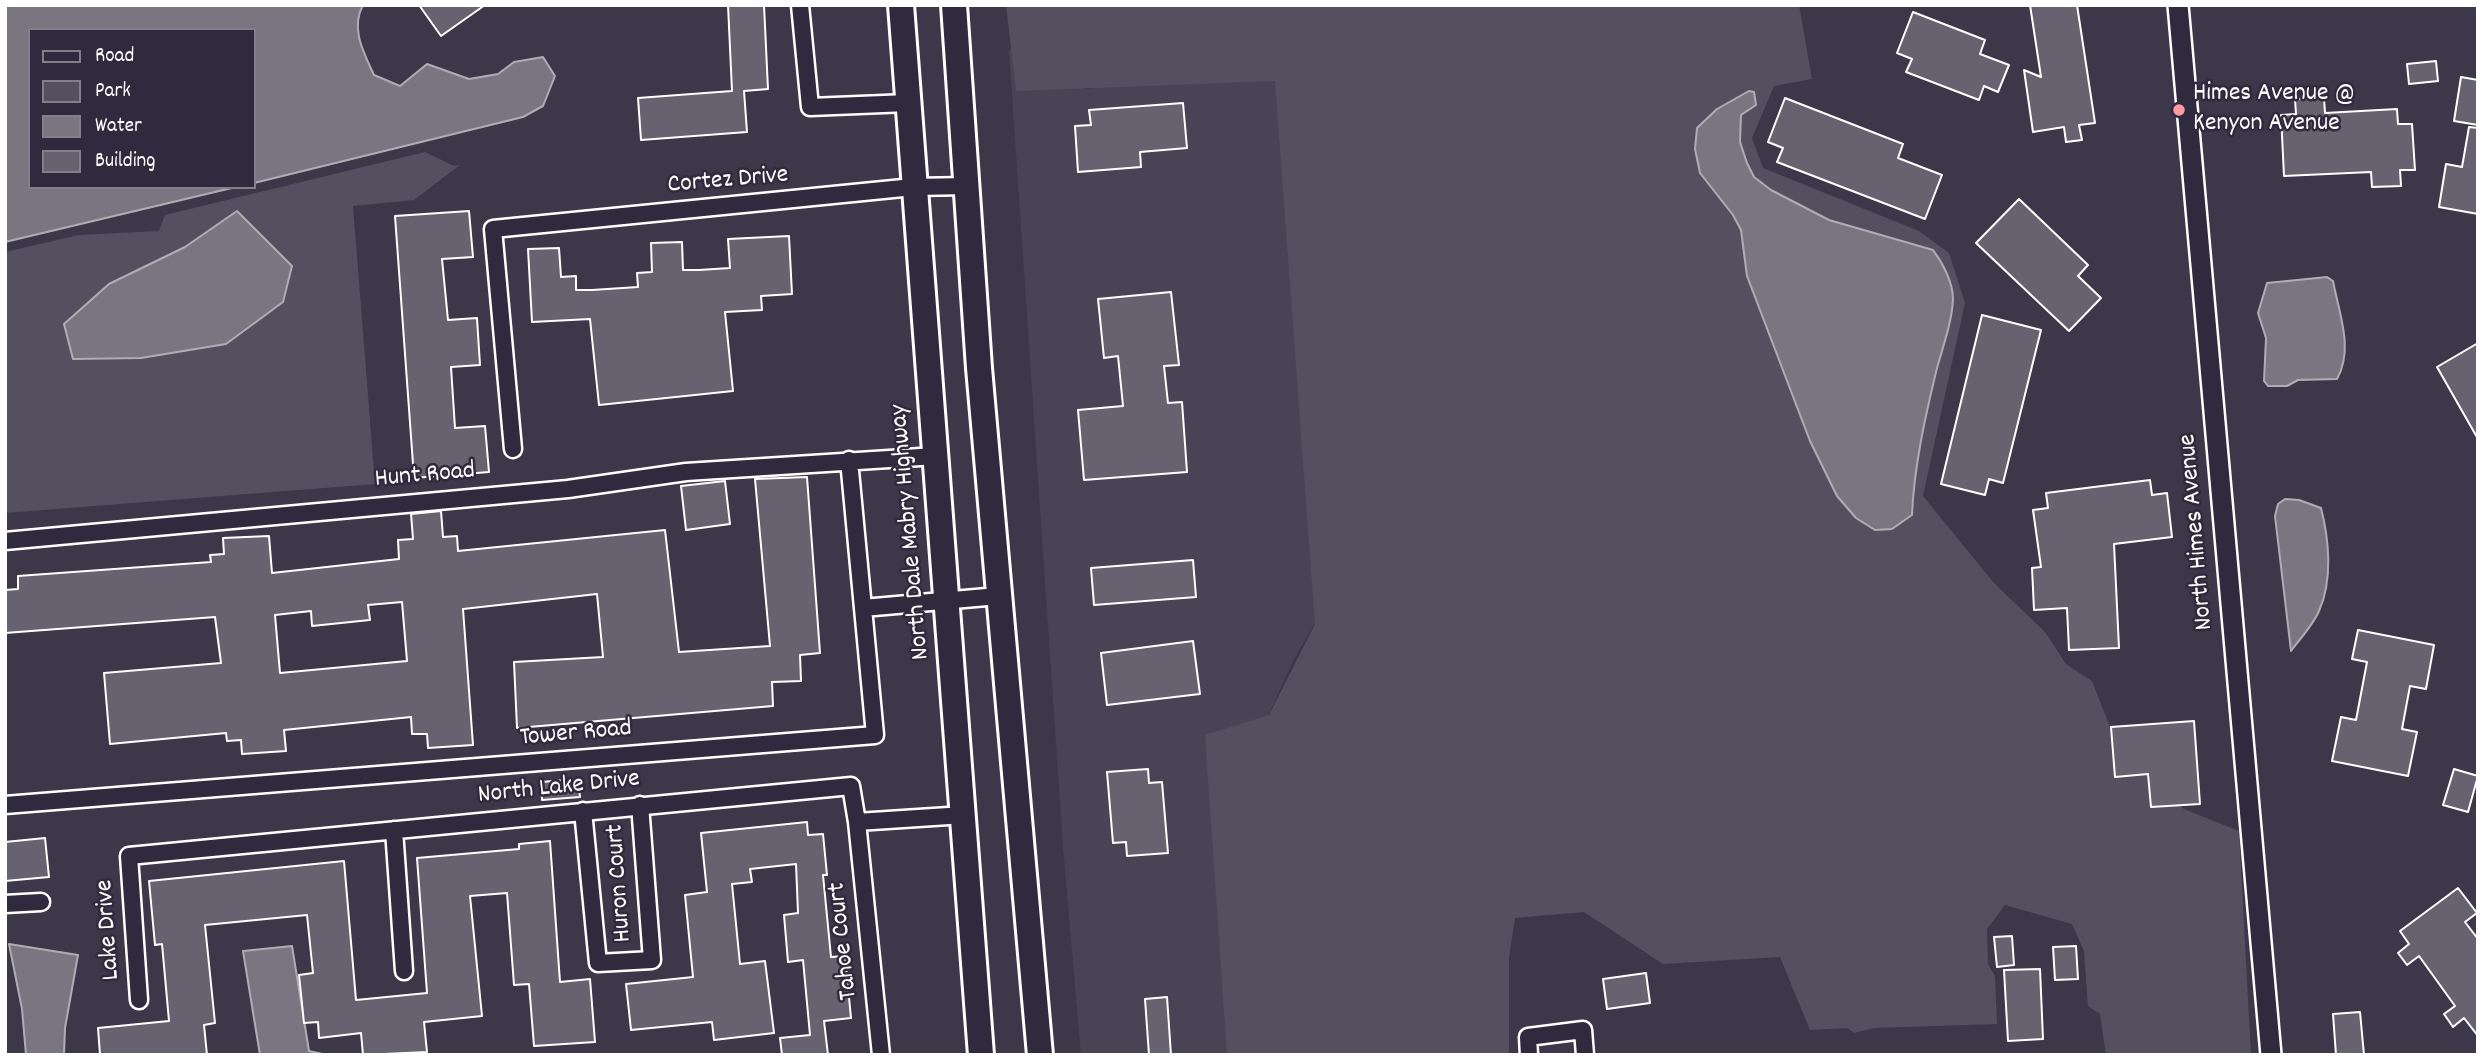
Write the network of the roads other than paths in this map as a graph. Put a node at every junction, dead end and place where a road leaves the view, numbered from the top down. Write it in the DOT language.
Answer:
graph roads {
  1 [pos="800,5"];
  2 [pos="901,5"];
  3 [pos="954,5"];
  4 [pos="2178,5"];
  5 [pos="908,103"];
  6 [pos="968,186"];
  7 [pos="913,187"];
  8 [pos="513,449"];
  9 [pos="936,456"];
  10 [pos="849,460"];
  11 [pos="5,541"];
  12 [pos="998,596"];
  13 [pos="947,600"];
  14 [pos="863,608"];
  15 [pos="640,805"];
  16 [pos="5,806"];
  17 [pos="583,811"];
  18 [pos="964,815"];
  19 [pos="857,822"];
  20 [pos="394,830"];
  21 [pos="129,856"];
  22 [pos="41,902"];
  23 [pos="5,905"];
  24 [pos="404,971"];
  25 [pos="139,1000"];
  26 [pos="881,1055"];
  27 [pos="981,1055"];
  28 [pos="1040,1055"];
  29 [pos="1529,1055"];
  30 [pos="1585,1055"];
  31 [pos="2271,1055"];
  1 -- 5 [label="street"];
  2 -- 5 [label="main road, North Dale Mabry Highway"];
  3 -- 6 [label="main road"];
  4 -- 31 [label="street, North Himes Avenue"];
  5 -- 7 [label="main road, North Dale Mabry Highway"];
  6 -- 7 [label="street, Cortez Drive"];
  6 -- 12 [label="main road"];
  7 -- 8 [label="street, Cortez Drive"];
  7 -- 9 [label="main road, North Dale Mabry Highway"];
  9 -- 10 [label="street, Hunt Road"];
  9 -- 13 [label="main road, North Dale Mabry Highway"];
  10 -- 11 [label="street, Hunt Road"];
  10 -- 14 [label="street, Tower Road"];
  12 -- 13 [label="street"];
  12 -- 28 [label="main road"];
  13 -- 14 [label="street"];
  13 -- 18 [label="main road, North Dale Mabry Highway"];
  14 -- 16 [label="street, Tower Road"];
  15 -- 17 [label="street, North Lake Drive"];
  15 -- 17 [label="street, Huron Court"];
  15 -- 19 [label="street, North Lake Drive"];
  17 -- 20 [label="street, North Lake Drive"];
  18 -- 19 [label="street"];
  18 -- 27 [label="main road, North Dale Mabry Highway"];
  19 -- 26 [label="street, Tahoe Court"];
  20 -- 21 [label="street, North Lake Drive"];
  20 -- 24 [label="street"];
  21 -- 25 [label="street, Lake Drive"];
  22 -- 23 [label="street"];
  29 -- 30 [label="street"];
}
